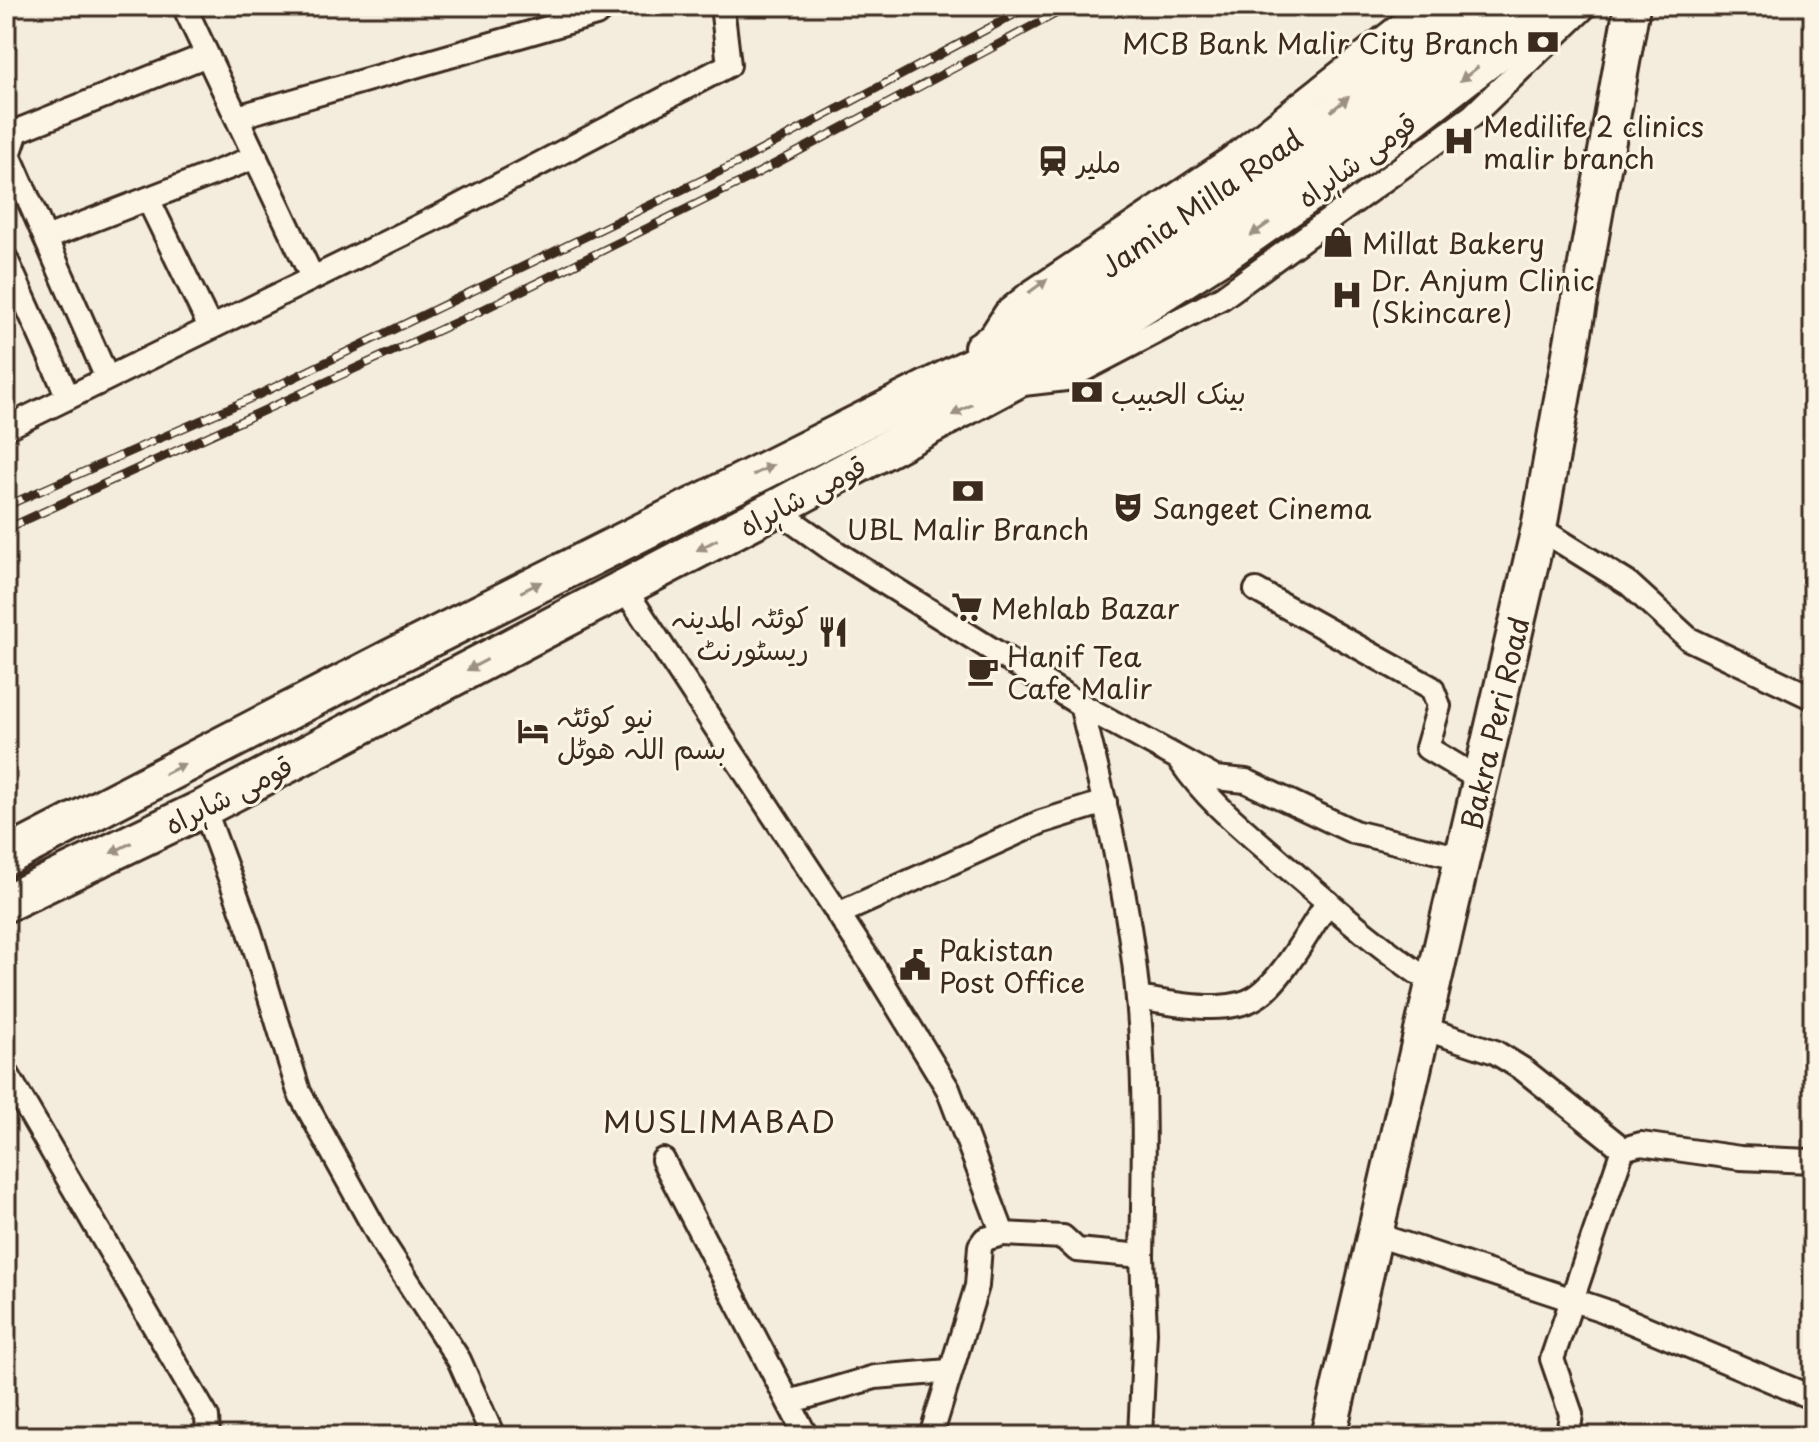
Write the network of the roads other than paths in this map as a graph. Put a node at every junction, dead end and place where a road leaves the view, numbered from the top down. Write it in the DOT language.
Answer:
graph roads {
  1 [pos="184,6"];
  2 [pos="605,6"];
  3 [pos="722,6"];
  4 [pos="1511,6"];
  5 [pos="1549,6"];
  6 [pos="1586,6"];
  7 [pos="1632,6"];
  8 [pos="1442,12"];
  9 [pos="207,55"];
  10 [pos="237,117"];
  11 [pos="256,157"];
  12 [pos="148,199"];
  13 [pos="46,238"];
  14 [pos="6,259"];
  15 [pos="312,277"];
  16 [pos="210,327"];
  17 [pos="1074,332"];
  18 [pos="107,378"];
  19 [pos="1008,386"];
  20 [pos="930,387"];
  21 [pos="68,397"];
  22 [pos="6,428"];
  23 [pos="775,509"];
  24 [pos="1539,528"];
  25 [pos="624,588"];
  26 [pos="1256,590"];
  27 [pos="1809,696"];
  28 [pos="1081,705"];
  29 [pos="1178,758"];
  30 [pos="1481,780"];
  31 [pos="1105,802"];
  32 [pos="204,808"];
  33 [pos="6,857"];
  34 [pos="1462,858"];
  35 [pos="1328,902"];
  36 [pos="6,903"];
  37 [pos="838,914"];
  38 [pos="1431,982"];
  39 [pos="1138,998"];
  40 [pos="1420,1027"];
  41 [pos="6,1072"];
  42 [pos="1623,1149"];
  43 [pos="663,1160"];
  44 [pos="1812,1161"];
  45 [pos="1003,1234"];
  46 [pos="1374,1234"];
  47 [pos="1142,1256"];
  48 [pos="1572,1299"];
  49 [pos="949,1371"];
  50 [pos="1813,1398"];
  51 [pos="789,1402"];
  52 [pos="208,1436"];
  53 [pos="493,1436"];
  54 [pos="806,1436"];
  55 [pos="931,1436"];
  56 [pos="1140,1436"];
  57 [pos="1328,1436"];
  58 [pos="1568,1436"];
  1 -- 9 [label="street"];
  2 -- 10 [label="street"];
  3 -- 15 [label="street"];
  4 -- 17 [label="highway, قومی شاہراہ"];
  5 -- 17 [label="highway, قومی شاہراہ, one-way"];
  6 -- 19 [label="street"];
  7 -- 24 [label="main road, Bakra Peri Road"];
  20 -- 8 [label="main road, Jamia Milla Road, one-way"];
  9 -- 10 [label="street"];
  9 -- 13 [label="street"];
  10 -- 11 [label="street"];
  11 -- 12 [label="street"];
  11 -- 15 [label="street"];
  12 -- 13 [label="street"];
  12 -- 16 [label="street"];
  13 -- 18 [label="street"];
  14 -- 21 [label="street"];
  15 -- 16 [label="street"];
  16 -- 18 [label="street"];
  17 -- 19 [label="highway, قومی شاہراہ"];
  17 -- 20 [label="highway, قومی شاہراہ"];
  18 -- 21 [label="street"];
  19 -- 23 [label="highway, قومی شاہراہ, one-way"];
  33 -- 20 [label="highway, قومی شاہراہ, one-way"];
  21 -- 22 [label="street"];
  23 -- 25 [label="highway, قومی شاہراہ, one-way"];
  23 -- 28 [label="street"];
  24 -- 27 [label="street"];
  24 -- 30 [label="main road, Bakra Peri Road"];
  25 -- 32 [label="highway, قومی شاہراہ, one-way"];
  25 -- 37 [label="street"];
  26 -- 30 [label="street"];
  28 -- 29 [label="street"];
  28 -- 31 [label="street"];
  29 -- 34 [label="street"];
  29 -- 35 [label="street"];
  30 -- 34 [label="main road, Bakra Peri Road"];
  31 -- 37 [label="street"];
  31 -- 39 [label="street"];
  32 -- 36 [label="highway, قومی شاہراہ, one-way"];
  32 -- 53 [label="street"];
  34 -- 38 [label="main road, Bakra Peri Road"];
  35 -- 38 [label="street"];
  35 -- 39 [label="street"];
  37 -- 45 [label="street"];
  38 -- 40 [label="main road, Bakra Peri Road"];
  39 -- 47 [label="street"];
  40 -- 42 [label="street"];
  40 -- 46 [label="main road, Bakra Peri Road"];
  41 -- 52 [label="street"];
  42 -- 44 [label="street"];
  42 -- 48 [label="street"];
  43 -- 51 [label="street"];
  45 -- 47 [label="street"];
  45 -- 49 [label="street"];
  46 -- 48 [label="street"];
  46 -- 57 [label="main road, Bakra Peri Road"];
  47 -- 56 [label="street"];
  48 -- 50 [label="street"];
  48 -- 58 [label="street"];
  49 -- 51 [label="street"];
  49 -- 55 [label="street"];
  51 -- 54 [label="street"];
}
